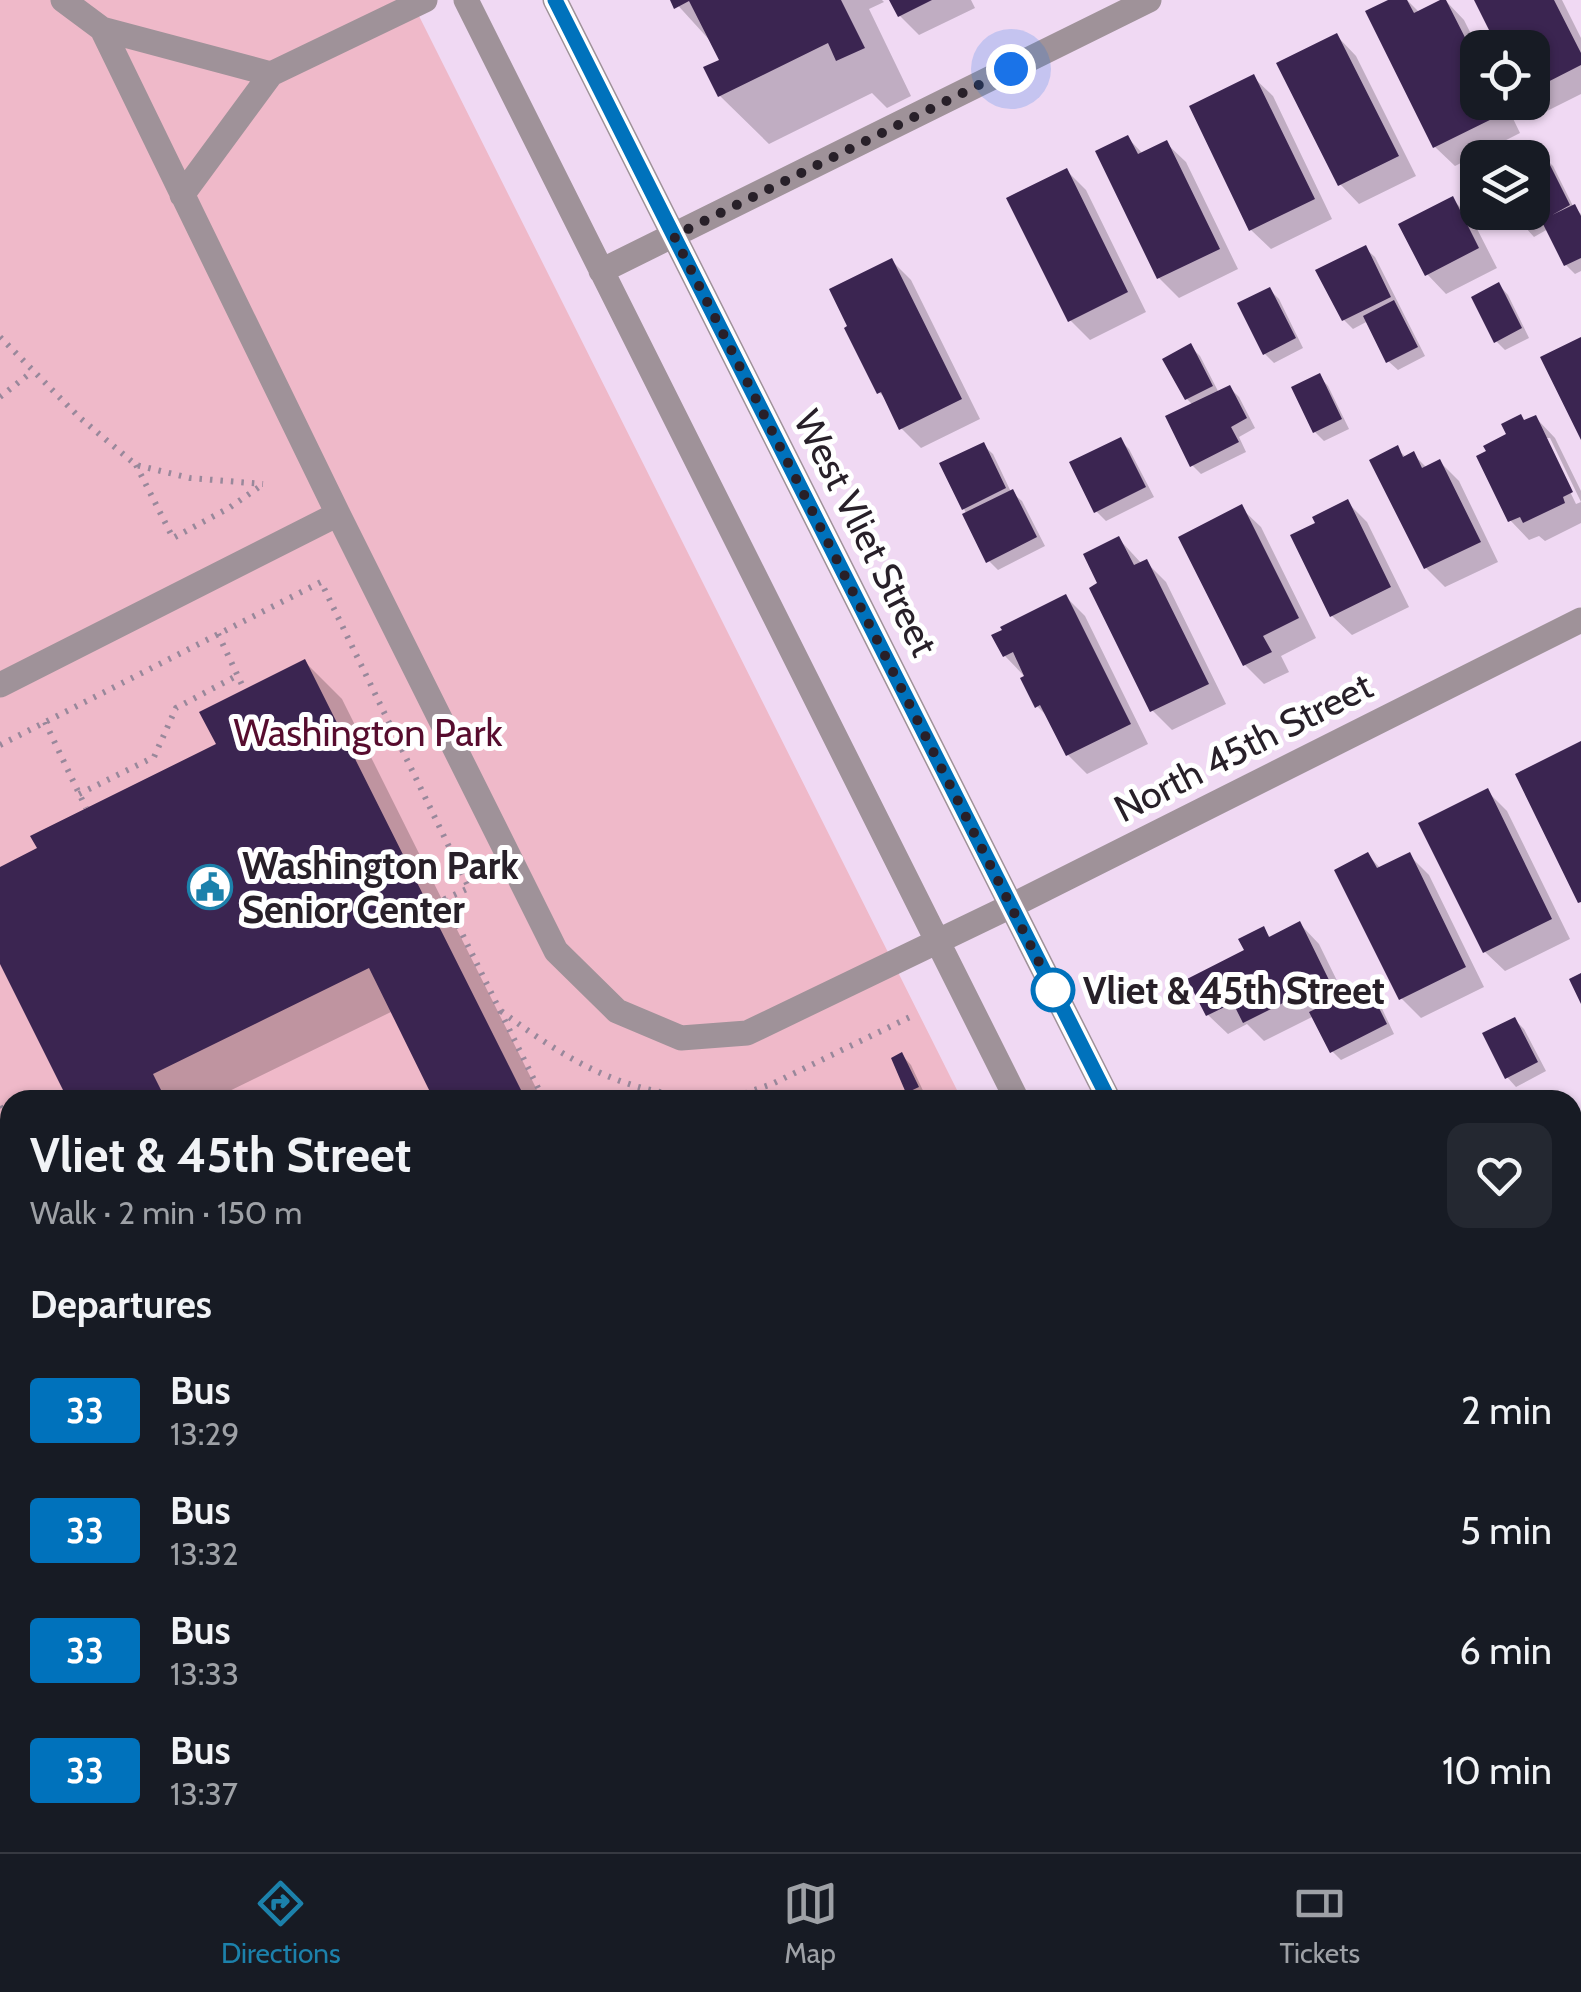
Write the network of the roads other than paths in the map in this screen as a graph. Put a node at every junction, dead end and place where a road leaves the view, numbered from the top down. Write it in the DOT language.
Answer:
graph roads {
  1 [pos="63,0"];
  2 [pos="425,0"];
  3 [pos="466,0"];
  4 [pos="556,0"];
  5 [pos="1149,0"];
  6 [pos="102,29"];
  7 [pos="270,74"];
  8 [pos="182,194"];
  9 [pos="674,236"];
  10 [pos="602,271"];
  11 [pos="338,514"];
  12 [pos="1581,620"];
  13 [pos="0,685"];
  14 [pos="1011,906"];
  15 [pos="938,941"];
  16 [pos="1012,1090"];
  17 [pos="1103,1090"];
  1 -- 6 [label="street"];
  2 -- 7 [label="street"];
  3 -- 10 [label="street"];
  4 -- 9 [label="street, West Vliet Street"];
  5 -- 9 [label="street"];
  6 -- 7 [label="street"];
  6 -- 8 [label="street, North 45th Street"];
  7 -- 8 [label="street"];
  8 -- 11 [label="street, North 45th Street"];
  9 -- 10 [label="street"];
  9 -- 14 [label="street, West Vliet Street"];
  10 -- 15 [label="street"];
  11 -- 13 [label="street"];
  11 -- 15 [label="street, North 45th Street"];
  12 -- 14 [label="street, North 45th Street"];
  14 -- 15 [label="street, North 45th Street"];
  14 -- 17 [label="street, West Vliet Street"];
  15 -- 16 [label="street"];
}
